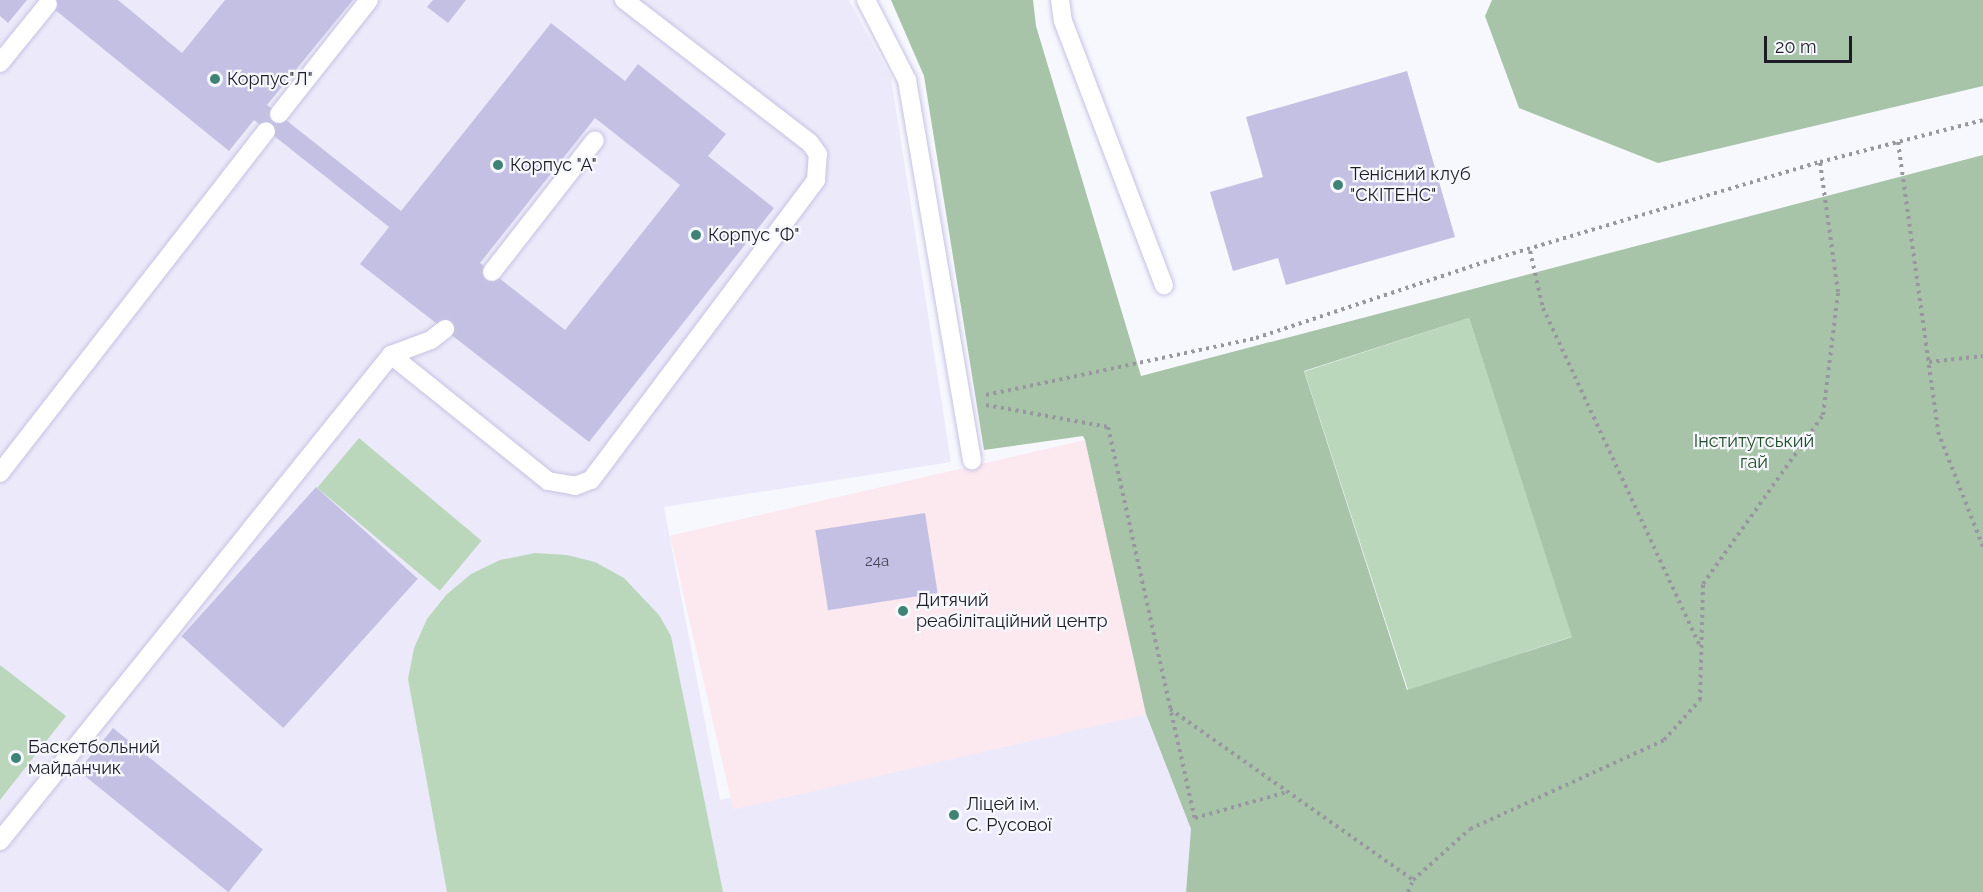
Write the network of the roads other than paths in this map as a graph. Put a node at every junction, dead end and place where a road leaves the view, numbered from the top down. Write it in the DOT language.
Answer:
graph roads {
  1 [pos="369,0"];
  2 [pos="624,0"];
  3 [pos="866,0"];
  4 [pos="1060,0"];
  5 [pos="48,4"];
  6 [pos="0,63"];
  7 [pos="279,114"];
  8 [pos="266,131"];
  9 [pos="595,140"];
  10 [pos="492,272"];
  11 [pos="1164,285"];
  12 [pos="445,328"];
  13 [pos="391,355"];
  14 [pos="972,460"];
  15 [pos="0,473"];
  16 [pos="0,841"];
  1 -- 7 [label="lane"];
  2 -- 13 [label="lane"];
  3 -- 14 [label="lane"];
  4 -- 11 [label="lane"];
  5 -- 6 [label="lane"];
  8 -- 15 [label="lane"];
  9 -- 10 [label="lane"];
  12 -- 13 [label="lane"];
  13 -- 16 [label="lane"];
}
